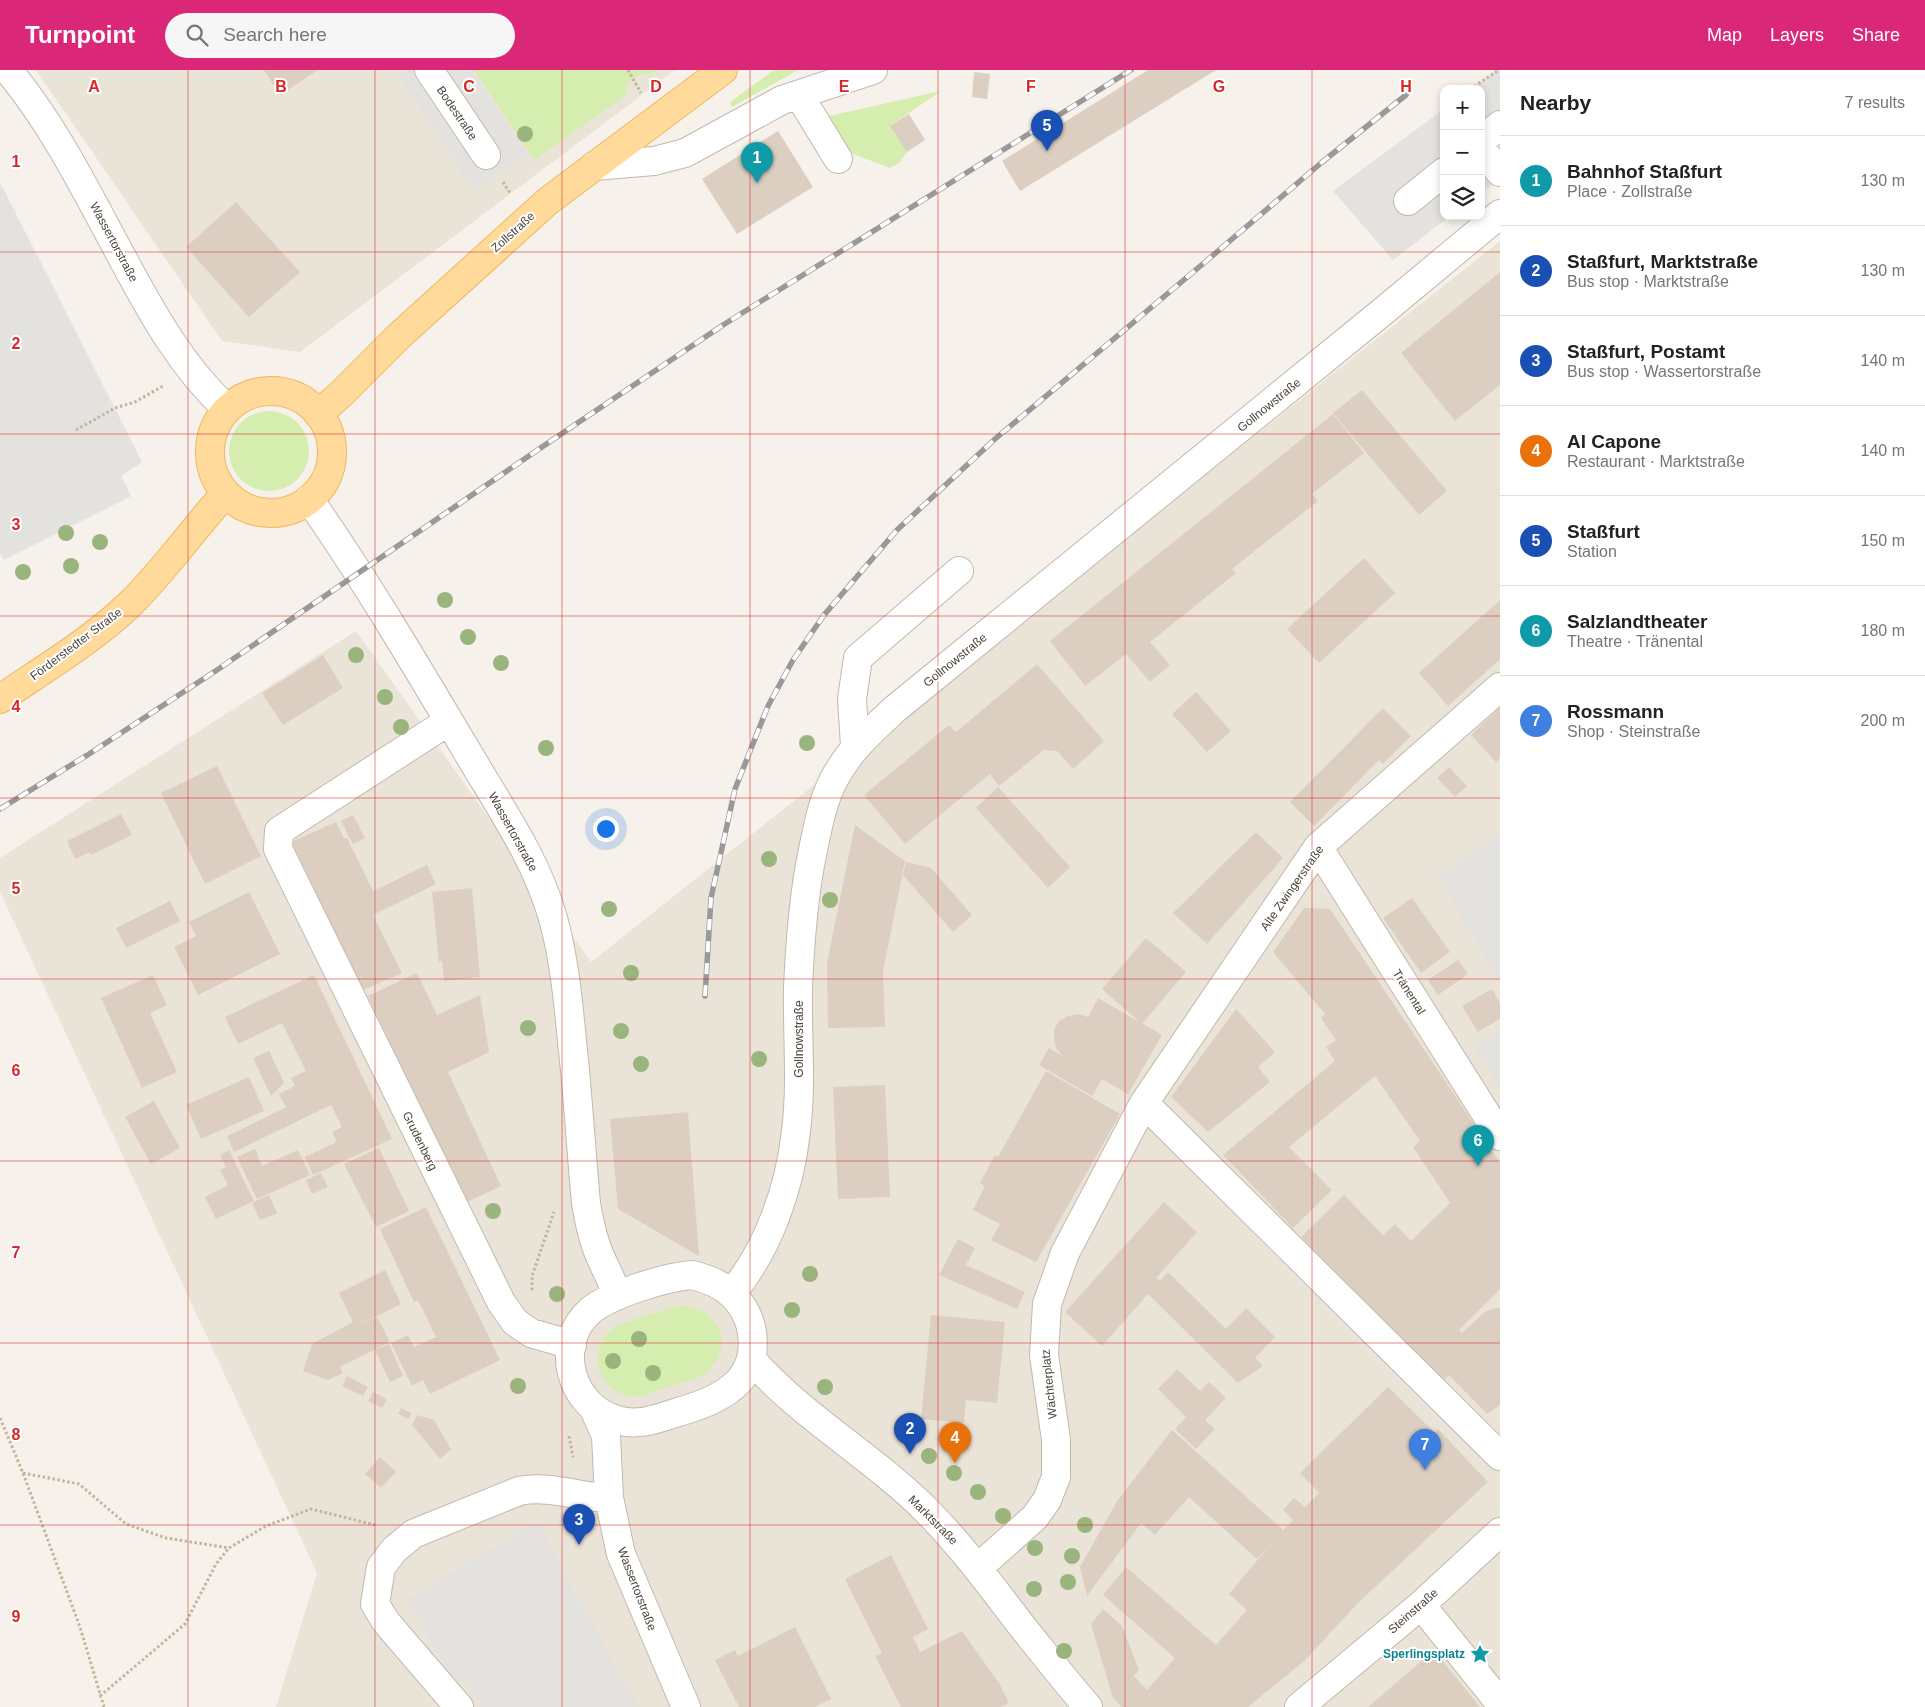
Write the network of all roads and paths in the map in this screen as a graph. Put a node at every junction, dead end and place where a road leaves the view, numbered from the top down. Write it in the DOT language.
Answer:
graph roads {
  1 [pos="8,70"];
  2 [pos="429,70"];
  3 [pos="724,70"];
  4 [pos="873,70"];
  5 [pos="1499,70"];
  6 [pos="1476,85"];
  7 [pos="799,95"];
  8 [pos="1500,125"];
  9 [pos="1485,138"];
  10 [pos="1485,154"];
  11 [pos="486,155"];
  12 [pos="838,159"];
  13 [pos="594,166"];
  14 [pos="1500,172"];
  15 [pos="1440,175"];
  16 [pos="1408,201"];
  17 [pos="1500,214"];
  18 [pos="527,219"];
  19 [pos="159,389"];
  20 [pos="227,409"];
  21 [pos="318,414"];
  22 [pos="76,430"];
  23 [pos="226,493"];
  24 [pos="309,499"];
  25 [pos="959,571"];
  26 [pos="1500,686"];
  27 [pos="0,699"];
  28 [pos="449,720"];
  29 [pos="855,746"];
  30 [pos="1318,848"];
  31 [pos="1144,1103"];
  32 [pos="1500,1136"];
  33 [pos="731,1294"];
  34 [pos="617,1296"];
  35 [pos="572,1345"];
  36 [pos="752,1359"];
  37 [pos="594,1409"];
  38 [pos="0,1418"];
  39 [pos="1500,1456"];
  40 [pos="573,1458"];
  41 [pos="564,1459"];
  42 [pos="23,1473"];
  43 [pos="609,1498"];
  44 [pos="382,1526"];
  45 [pos="1500,1532"];
  46 [pos="229,1548"];
  47 [pos="978,1568"];
  48 [pos="1421,1605"];
  49 [pos="100,1696"];
  50 [pos="1500,1703"];
  51 [pos="104,1707"];
  52 [pos="459,1707"];
  53 [pos="686,1707"];
  54 [pos="1088,1707"];
  55 [pos="1300,1707"];
  1 -- 20 [label="street, Wassertorstraße"];
  2 -- 11 [label="street, Bodestraße"];
  3 -- 13 [label="main road, Zollstraße"];
  4 -- 7 [label="street"];
  5 -- 6 [label="path"];
  7 -- 12 [label="street"];
  7 -- 13 [label="street"];
  8 -- 9 [label="street"];
  10 -- 14 [label="street"];
  11 -- 18 [label="path"];
  13 -- 18 [label="main road, Zollstraße"];
  15 -- 16 [label="street"];
  17 -- 29 [label="street, Gollnowstraße"];
  18 -- 21 [label="main road, Zollstraße"];
  19 -- 22 [label="path"];
  20 -- 21 [label="main road"];
  20 -- 23 [label="main road"];
  21 -- 24 [label="main road"];
  23 -- 24 [label="main road"];
  23 -- 27 [label="main road, Förderstedter Straße"];
  24 -- 28 [label="street, Wassertorstraße"];
  25 -- 29 [label="street"];
  26 -- 30 [label="street, Alte Zwingerstraße"];
  28 -- 34 [label="street, Wassertorstraße"];
  28 -- 35 [label="street, Grudenberg"];
  29 -- 33 [label="street, Gollnowstraße"];
  30 -- 31 [label="street, Alte Zwingerstraße"];
  30 -- 32 [label="street, Tränental"];
  31 -- 39 [label="street"];
  31 -- 47 [label="street, Wächterplatz"];
  33 -- 34 [label="street, Wassertorstraße"];
  33 -- 36 [label="street, Wassertorstraße"];
  34 -- 35 [label="street, Wassertorstraße"];
  35 -- 37 [label="street, Wassertorstraße"];
  36 -- 37 [label="street, Wassertorstraße"];
  36 -- 47 [label="street, Marktstraße"];
  37 -- 43 [label="street, Wassertorstraße"];
  38 -- 42 [label="path"];
  40 -- 41 [label="path"];
  42 -- 46 [label="path"];
  42 -- 49 [label="path"];
  43 -- 52 [label="street"];
  43 -- 53 [label="street, Wassertorstraße"];
  44 -- 46 [label="path"];
  45 -- 48 [label="street, Steinstraße"];
  46 -- 49 [label="path"];
  47 -- 54 [label="street, Marktstraße"];
  48 -- 50 [label="street"];
  48 -- 55 [label="street, Steinstraße"];
  49 -- 51 [label="path"];
}
